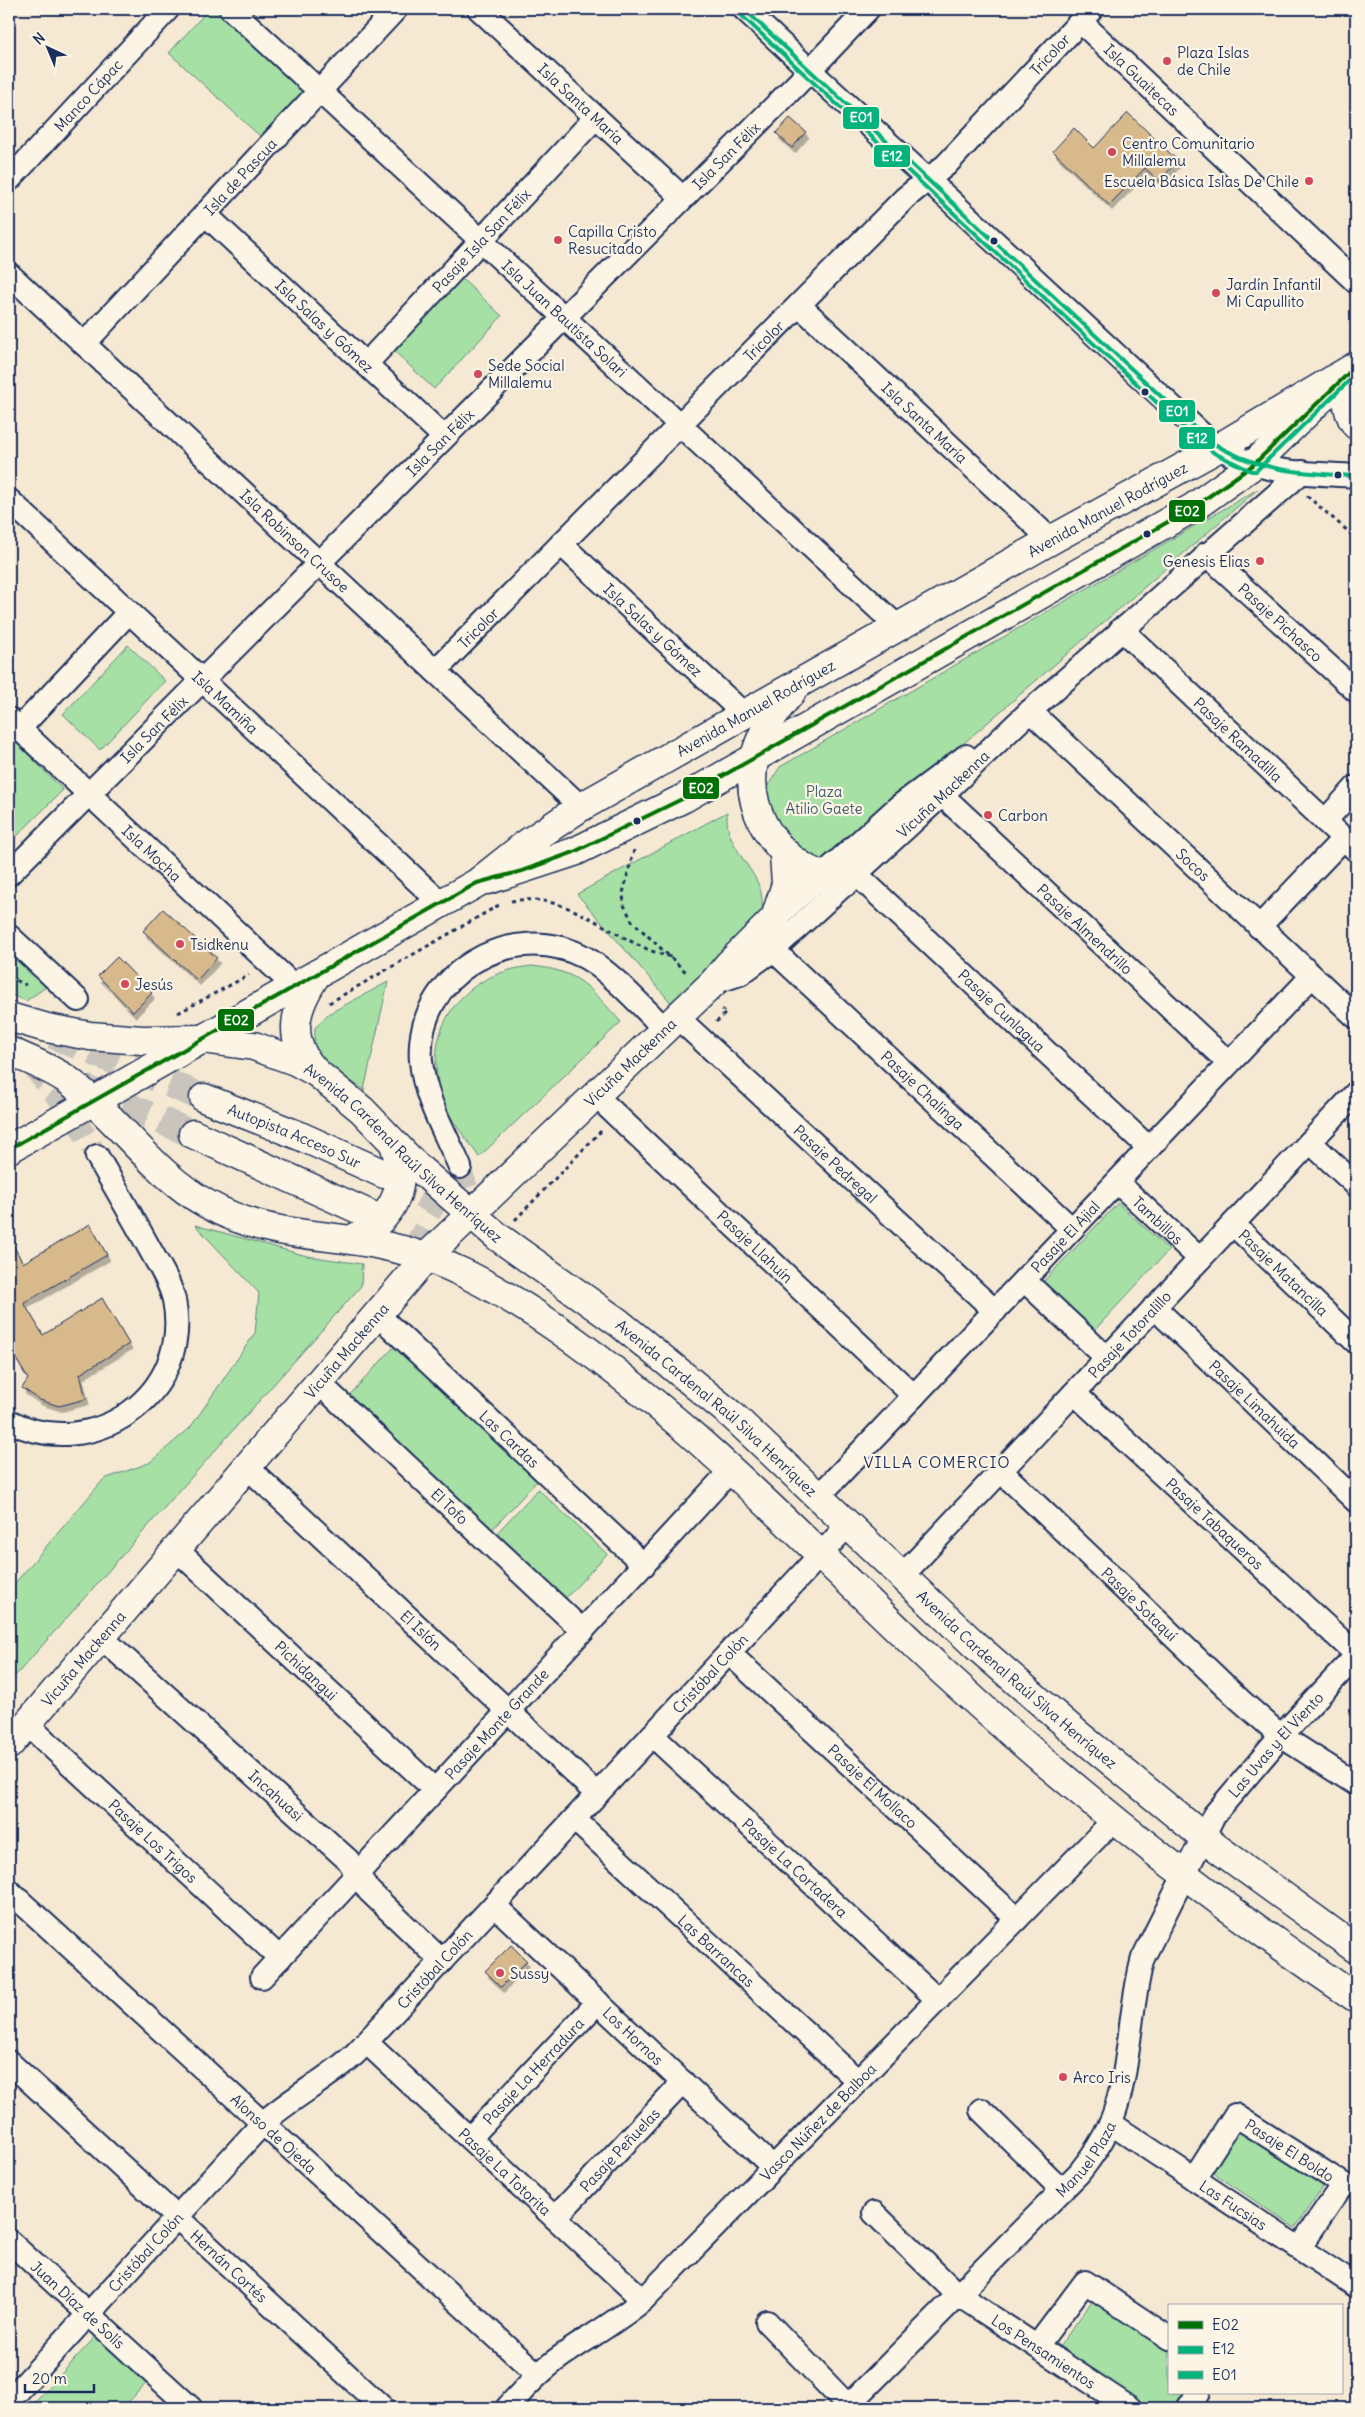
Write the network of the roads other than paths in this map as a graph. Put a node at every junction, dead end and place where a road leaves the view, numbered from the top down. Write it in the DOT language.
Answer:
graph roads {
  1 [pos="168,9"];
  2 [pos="231,9"];
  3 [pos="396,9"];
  4 [pos="479,9"];
  5 [pos="744,9"];
  6 [pos="868,9"];
  7 [pos="1086,15"];
  8 [pos="810,70"];
  9 [pos="320,91"];
  10 [pos="596,118"];
  11 [pos="928,179"];
  12 [pos="9,180"];
  13 [pos="683,198"];
  14 [pos="205,214"];
  15 [pos="481,241"];
  16 [pos="9,274"];
  17 [pos="1356,282"];
  18 [pos="799,305"];
  19 [pos="564,317"];
  20 [pos="84,344"];
  21 [pos="366,364"];
  22 [pos="1354,367"];
  23 [pos="680,425"];
  24 [pos="1356,425"];
  25 [pos="444,437"];
  26 [pos="1218,448"];
  27 [pos="1254,465"];
  28 [pos="1302,472"];
  29 [pos="1356,476"];
  30 [pos="9,500"];
  31 [pos="1051,540"];
  32 [pos="561,544"];
  33 [pos="1206,554"];
  34 [pos="319,563"];
  35 [pos="129,612"];
  36 [pos="898,628"];
  37 [pos="1121,629"];
  38 [pos="435,671"];
  39 [pos="202,680"];
  40 [pos="801,683"];
  41 [pos="1356,691"];
  42 [pos="1030,711"];
  43 [pos="744,715"];
  44 [pos="14,724"];
  45 [pos="754,760"];
  46 [pos="1356,787"];
  47 [pos="89,794"];
  48 [pos="942,795"];
  49 [pos="581,808"];
  50 [pos="1325,821"];
  51 [pos="1350,844"];
  52 [pos="784,854"];
  53 [pos="9,874"];
  54 [pos="840,878"];
  55 [pos="478,883"];
  56 [pos="442,904"];
  57 [pos="775,918"];
  58 [pos="1259,927"];
  59 [pos="9,936"];
  60 [pos="773,950"];
  61 [pos="1312,976"];
  62 [pos="306,980"];
  63 [pos="709,987"];
  64 [pos="78,1000"];
  65 [pos="9,1018"];
  66 [pos="1356,1018"];
  67 [pos="671,1023"];
  68 [pos="202,1039"];
  69 [pos="9,1051"];
  70 [pos="1229,1063"];
  71 [pos="317,1073"];
  72 [pos="1356,1093"];
  73 [pos="596,1096"];
  74 [pos="204,1098"];
  75 [pos="93,1101"];
  76 [pos="193,1134"];
  77 [pos="1310,1142"];
  78 [pos="394,1144"];
  79 [pos="1148,1148"];
  80 [pos="9,1150"];
  81 [pos="98,1156"];
  82 [pos="460,1167"];
  83 [pos="384,1174"];
  84 [pos="1117,1182"];
  85 [pos="1356,1185"];
  86 [pos="371,1215"];
  87 [pos="471,1215"];
  88 [pos="1233,1224"];
  89 [pos="1072,1229"];
  90 [pos="351,1240"];
  91 [pos="427,1256"];
  92 [pos="1200,1259"];
  93 [pos="1024,1280"];
  94 [pos="1154,1307"];
  95 [pos="995,1311"];
  96 [pos="376,1314"];
  97 [pos="1356,1342"];
  98 [pos="1107,1358"];
  99 [pos="318,1382"];
  100 [pos="1074,1392"];
  101 [pos="914,1396"];
  102 [pos="9,1421"];
  103 [pos="246,1466"];
  104 [pos="731,1470"];
  105 [pos="1001,1471"];
  106 [pos="818,1497"];
  107 [pos="1356,1501"];
  108 [pos="848,1525"];
  109 [pos="176,1549"];
  110 [pos="820,1554"];
  111 [pos="644,1565"];
  112 [pos="902,1576"];
  113 [pos="583,1630"];
  114 [pos="101,1637"];
  115 [pos="729,1652"];
  116 [pos="1356,1655"];
  117 [pos="508,1711"];
  118 [pos="27,1724"];
  119 [pos="652,1735"];
  120 [pos="1281,1736"];
  121 [pos="9,1745"];
  122 [pos="1356,1784"];
  123 [pos="435,1790"];
  124 [pos="597,1794"];
  125 [pos="574,1819"];
  126 [pos="1114,1820"];
  127 [pos="1204,1838"];
  128 [pos="357,1874"];
  129 [pos="1184,1876"];
  130 [pos="9,1890"];
  131 [pos="494,1905"];
  132 [pos="1017,1919"];
  133 [pos="1356,1949"];
  134 [pos="280,1958"];
  135 [pos="442,1961"];
  136 [pos="262,1977"];
  137 [pos="1356,1998"];
  138 [pos="938,2000"];
  139 [pos="598,2002"];
  140 [pos="366,2042"];
  141 [pos="9,2062"];
  142 [pos="858,2081"];
  143 [pos="683,2082"];
  144 [pos="981,2110"];
  145 [pos="263,2123"];
  146 [pos="1110,2123"];
  147 [pos="470,2138"];
  148 [pos="774,2167"];
  149 [pos="1194,2179"];
  150 [pos="1062,2190"];
  151 [pos="874,2213"];
  152 [pos="177,2218"];
  153 [pos="555,2218"];
  154 [pos="9,2241"];
  155 [pos="1299,2248"];
  156 [pos="1356,2286"];
  157 [pos="957,2294"];
  158 [pos="643,2300"];
  159 [pos="88,2314"];
  160 [pos="767,2322"];
  161 [pos="1168,2337"];
  162 [pos="1036,2346"];
  163 [pos="538,2375"];
  164 [pos="1197,2394"];
  165 [pos="9,2401"];
  166 [pos="847,2407"];
  167 [pos="191,2408"];
  168 [pos="383,2408"];
  169 [pos="507,2408"];
  170 [pos="1130,2408"];
  171 [pos="1188,2408"];
  1 -- 12 [label="street, Manco Cápac"];
  2 -- 9 [label="street, Isla Juan Bautista Solari"];
  3 -- 9 [label="street, Isla de Pascua"];
  4 -- 10 [label="street, Isla Santa María"];
  5 -- 8 [label="street"];
  6 -- 8 [label="street, Isla San Félix"];
  7 -- 11 [label="street, Tricolor"];
  7 -- 17 [label="street, Isla Guaitecas"];
  8 -- 11 [label="street"];
  8 -- 13 [label="street, Isla San Félix"];
  9 -- 14 [label="street, Isla de Pascua"];
  9 -- 15 [label="street, Isla Juan Bautista Solari"];
  10 -- 13 [label="street, Isla Santa María"];
  10 -- 15 [label="street, Pasaje Isla San Félix"];
  11 -- 18 [label="street, Tricolor"];
  11 -- 26 [label="street"];
  13 -- 19 [label="street, Isla San Félix"];
  14 -- 20 [label="street, Isla de Pascua"];
  14 -- 21 [label="street, Isla Salas y Gómez"];
  15 -- 19 [label="street, Isla Juan Bautista Solari"];
  15 -- 21 [label="street, Pasaje Isla San Félix"];
  16 -- 20 [label="street, Isla Robinson Crusoe"];
  18 -- 23 [label="street, Tricolor"];
  18 -- 31 [label="street, Isla Santa María"];
  19 -- 23 [label="street, Isla Juan Bautista Solari"];
  19 -- 25 [label="street, Isla San Félix"];
  20 -- 34 [label="street, Isla Robinson Crusoe"];
  21 -- 25 [label="street, Isla Salas y Gómez"];
  22 -- 24 [label="main road"];
  22 -- 26 [label="main road, Avenida Manuel Rodríguez"];
  22 -- 27 [label="main road, Avenida Manuel Rodríguez"];
  23 -- 32 [label="street, Tricolor"];
  23 -- 36 [label="street, Isla Juan Bautista Solari"];
  25 -- 34 [label="street, Isla San Félix"];
  26 -- 27 [label="street"];
  26 -- 31 [label="main road, Avenida Manuel Rodríguez"];
  27 -- 28 [label="street"];
  27 -- 45 [label="main road, Avenida Manuel Rodríguez"];
  28 -- 29 [label="street"];
  28 -- 33 [label="street, Vicuña Mackenna"];
  30 -- 35 [label="street, Isla Mamiña"];
  31 -- 36 [label="main road, Avenida Manuel Rodríguez"];
  32 -- 38 [label="street, Tricolor"];
  32 -- 43 [label="street, Isla Salas y Gómez"];
  33 -- 37 [label="street, Vicuña Mackenna"];
  33 -- 41 [label="street, Pasaje Pichasco"];
  34 -- 38 [label="street, Isla Robinson Crusoe"];
  34 -- 39 [label="street, Isla San Félix"];
  35 -- 39 [label="street, Isla Mamiña"];
  35 -- 44 [label="street"];
  36 -- 40 [label="main road, Avenida Manuel Rodríguez"];
  37 -- 42 [label="street, Vicuña Mackenna"];
  37 -- 50 [label="street, Pasaje Ramadilla"];
  38 -- 49 [label="street, Isla Robinson Crusoe"];
  39 -- 47 [label="street, Isla San Félix"];
  39 -- 56 [label="street, Isla Mamiña"];
  40 -- 43 [label="main road, Avenida Manuel Rodríguez"];
  40 -- 45 [label="main road"];
  42 -- 48 [label="street, Vicuña Mackenna"];
  42 -- 54 [label="street, Vicuña Mackenna"];
  42 -- 58 [label="street, Socos"];
  43 -- 49 [label="main road, Avenida Manuel Rodríguez"];
  44 -- 47 [label="street, Isla Mocha"];
  45 -- 52 [label="main road"];
  45 -- 55 [label="main road, Avenida Manuel Rodríguez"];
  46 -- 50 [label="street"];
  47 -- 53 [label="street, Isla San Félix"];
  47 -- 62 [label="street, Isla Mocha"];
  48 -- 54 [label="street, Vicuña Mackenna"];
  48 -- 70 [label="street, Pasaje Almendrillo"];
  49 -- 55 [label="main road, Avenida Manuel Rodríguez"];
  50 -- 51 [label="street, Pasaje Ramadilla"];
  51 -- 58 [label="street"];
  52 -- 54 [label="main road"];
  52 -- 57 [label="main road"];
  54 -- 57 [label="street, Vicuña Mackenna"];
  54 -- 60 [label="street, Vicuña Mackenna"];
  54 -- 79 [label="street, Pasaje Cunlagua"];
  55 -- 56 [label="main road, Avenida Manuel Rodríguez"];
  56 -- 62 [label="main road, Avenida Manuel Rodríguez"];
  57 -- 63 [label="main road, Vicuña Mackenna"];
  58 -- 61 [label="street, Socos"];
  59 -- 64 [label="street"];
  60 -- 63 [label="street, Vicuña Mackenna"];
  60 -- 89 [label="street, Pasaje Chalinga"];
  61 -- 66 [label="street, Socos"];
  61 -- 70 [label="street, Pasaje El Ajial"];
  62 -- 68 [label="main road, Avenida Manuel Rodríguez"];
  62 -- 71 [label="main road"];
  63 -- 67 [label="main road, Vicuña Mackenna"];
  65 -- 68 [label="main road, Avenida Cardenal Raúl Silva Henríquez"];
  67 -- 73 [label="main road, Vicuña Mackenna"];
  67 -- 82 [label="street, Pasaje Pedregal"];
  67 -- 95 [label="street, Pasaje Pedregal"];
  68 -- 71 [label="main road, Avenida Cardenal Raúl Silva Henríquez"];
  68 -- 75 [label="main road, Avenida Manuel Rodríguez"];
  69 -- 75 [label="main road"];
  70 -- 79 [label="street, Pasaje El Ajial"];
  71 -- 78 [label="main road, Avenida Cardenal Raúl Silva Henríquez"];
  72 -- 77 [label="street, Pasaje Totoralillo"];
  73 -- 87 [label="main road, Vicuña Mackenna"];
  73 -- 101 [label="street, Pasaje Llahuín"];
  74 -- 83 [label="main road, Autopista Acceso Sur"];
  75 -- 80 [label="main road, Avenida Manuel Rodríguez"];
  75 -- 90 [label="main road"];
  76 -- 86 [label="main road"];
  77 -- 85 [label="street"];
  77 -- 88 [label="street, Pasaje Totoralillo"];
  78 -- 87 [label="main road, Avenida Cardenal Raúl Silva Henríquez"];
  78 -- 90 [label="main road"];
  79 -- 84 [label="street, Pasaje El Ajial"];
  81 -- 102 [label="street"];
  84 -- 89 [label="street, Pasaje El Ajial"];
  84 -- 92 [label="street, Tambillos"];
  87 -- 91 [label="main road, Vicuña Mackenna"];
  87 -- 106 [label="main road, Avenida Cardenal Raúl Silva Henríquez"];
  88 -- 92 [label="street, Pasaje Totoralillo"];
  88 -- 97 [label="street, Pasaje Matancilla"];
  89 -- 93 [label="street, Pasaje El Ajial"];
  90 -- 91 [label="main road"];
  91 -- 96 [label="main road, Vicuña Mackenna"];
  91 -- 104 [label="main road"];
  92 -- 94 [label="street, Pasaje Totoralillo"];
  93 -- 95 [label="street, Pasaje El Ajial"];
  93 -- 98 [label="street"];
  94 -- 98 [label="street, Pasaje Totoralillo"];
  94 -- 107 [label="street, Pasaje Limahuida"];
  95 -- 101 [label="street, Pasaje El Ajial"];
  96 -- 99 [label="main road, Vicuña Mackenna"];
  96 -- 111 [label="street, Las Cardas"];
  98 -- 100 [label="street, Pasaje Totoralillo"];
  99 -- 103 [label="main road, Vicuña Mackenna"];
  99 -- 113 [label="street, El Tofo"];
  100 -- 105 [label="street, Pasaje Totoralillo"];
  100 -- 116 [label="street, Pasaje Tabaqueros"];
  101 -- 106 [label="street, Pasaje El Ajial"];
  103 -- 109 [label="main road, Vicuña Mackenna"];
  103 -- 117 [label="street, El Islón"];
  104 -- 110 [label="main road"];
  104 -- 111 [label="street, Pasaje Monte Grande"];
  105 -- 112 [label="street, Pasaje Totoralillo"];
  105 -- 120 [label="street, Pasaje Sotaquí"];
  106 -- 108 [label="main road, Avenida Cardenal Raúl Silva Henríquez"];
  108 -- 110 [label="street, Cristóbal Colón"];
  108 -- 112 [label="main road, Avenida Cardenal Raúl Silva Henríquez"];
  109 -- 114 [label="main road, Vicuña Mackenna"];
  109 -- 123 [label="street, Pichidangui"];
  110 -- 115 [label="street, Cristóbal Colón"];
  110 -- 126 [label="main road"];
  111 -- 113 [label="street, Pasaje Monte Grande"];
  112 -- 127 [label="main road, Avenida Cardenal Raúl Silva Henríquez"];
  113 -- 117 [label="street, Pasaje Monte Grande"];
  114 -- 118 [label="main road, Vicuña Mackenna"];
  114 -- 128 [label="street, Incahuasi"];
  115 -- 119 [label="street, Cristóbal Colón"];
  115 -- 132 [label="street, Pasaje El Mollaco"];
  116 -- 120 [label="street, Las Uvas y El Viento"];
  117 -- 123 [label="street, Pasaje Monte Grande"];
  117 -- 124 [label="street, El Islón"];
  118 -- 121 [label="main road, Vicuña Mackenna"];
  118 -- 134 [label="street, Pasaje Los Trigos"];
  119 -- 124 [label="street, Cristóbal Colón"];
  119 -- 138 [label="street, Pasaje La Cortadera"];
  120 -- 122 [label="street, Pasaje Sotaquí"];
  120 -- 127 [label="street, Las Uvas y El Viento"];
  123 -- 128 [label="street, Pasaje Monte Grande"];
  124 -- 125 [label="street, Cristóbal Colón"];
  125 -- 131 [label="street, Cristóbal Colón"];
  125 -- 142 [label="street, Las Barrancas"];
  126 -- 129 [label="main road"];
  126 -- 132 [label="street, Vasco Núñez de Balboa"];
  127 -- 129 [label="street, Manuel Plaza"];
  127 -- 133 [label="main road, Avenida Cardenal Raúl Silva Henríquez"];
  128 -- 134 [label="street, Pasaje Monte Grande"];
  128 -- 135 [label="street, Incahuasi"];
  129 -- 137 [label="main road"];
  129 -- 146 [label="street, Manuel Plaza"];
  130 -- 145 [label="street, Alonso de Ojeda"];
  131 -- 135 [label="street, Cristóbal Colón"];
  131 -- 139 [label="street, Los Hornos"];
  132 -- 138 [label="street, Vasco Núñez de Balboa"];
  134 -- 136 [label="street, Pasaje Monte Grande"];
  135 -- 140 [label="street, Cristóbal Colón"];
  138 -- 142 [label="street, Vasco Núñez de Balboa"];
  139 -- 143 [label="street, Los Hornos"];
  139 -- 147 [label="street, Pasaje La Herradura"];
  140 -- 145 [label="street, Cristóbal Colón"];
  140 -- 147 [label="street, Pasaje La Totorita"];
  141 -- 152 [label="street, Hernán Cortés"];
  142 -- 148 [label="street, Vasco Núñez de Balboa"];
  143 -- 148 [label="street, Los Hornos"];
  143 -- 153 [label="street, Pasaje Peñuelas"];
  144 -- 150 [label="street"];
  145 -- 152 [label="street, Cristóbal Colón"];
  145 -- 163 [label="street, Alonso de Ojeda"];
  146 -- 149 [label="street, Las Fucsias"];
  146 -- 150 [label="street, Manuel Plaza"];
  147 -- 153 [label="street, Pasaje La Totorita"];
  148 -- 158 [label="street, Vasco Núñez de Balboa"];
  149 -- 155 [label="street, Las Fucsias"];
  149 -- 155 [label="street, Pasaje El Boldo"];
  150 -- 157 [label="street, Manuel Plaza"];
  151 -- 157 [label="street, Los Pensamientos"];
  152 -- 159 [label="street, Cristóbal Colón"];
  152 -- 168 [label="street, Hernán Cortés"];
  153 -- 158 [label="street, Pasaje La Totorita"];
  154 -- 159 [label="street, Juan Díaz de Solís"];
  155 -- 156 [label="street, Las Fucsias"];
  157 -- 162 [label="street, Los Pensamientos"];
  157 -- 166 [label="street, Manuel Plaza"];
  158 -- 163 [label="street, Vasco Núñez de Balboa"];
  159 -- 165 [label="street, Cristóbal Colón"];
  159 -- 167 [label="street, Juan Díaz de Solís"];
  160 -- 166 [label="street"];
  161 -- 162 [label="street"];
  162 -- 170 [label="street, Los Pensamientos"];
  163 -- 169 [label="street, Vasco Núñez de Balboa"];
  164 -- 171 [label="street"];
}
